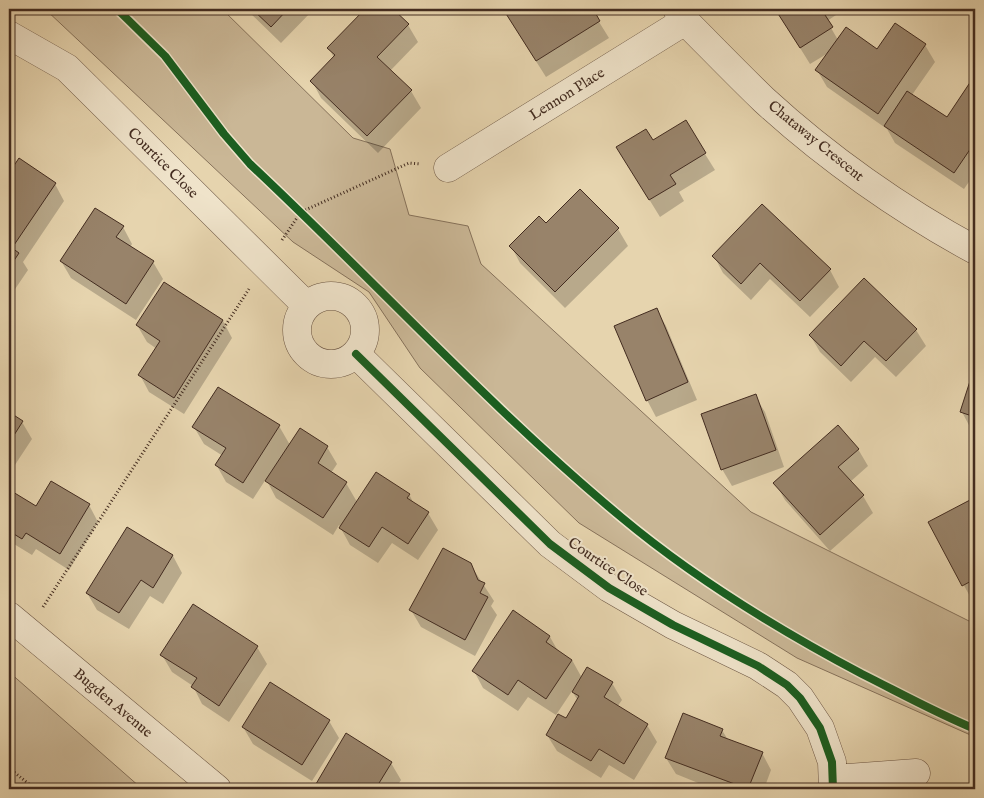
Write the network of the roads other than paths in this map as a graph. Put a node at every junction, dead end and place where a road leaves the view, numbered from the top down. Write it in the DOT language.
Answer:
graph roads {
  1 [pos="681,15"];
  2 [pos="9,35"];
  3 [pos="448,168"];
  4 [pos="975,250"];
  5 [pos="307,306"];
  6 [pos="356,354"];
  7 [pos="9,616"];
  8 [pos="916,773"];
  9 [pos="834,784"];
  10 [pos="217,789"];
  1 -- 3 [label="street, Lennon Place"];
  1 -- 4 [label="street, Chataway Crescent"];
  2 -- 5 [label="street, Courtice Close"];
  5 -- 6 [label="street"];
  5 -- 6 [label="street"];
  6 -- 9 [label="street, Courtice Close"];
  7 -- 10 [label="street, Bugden Avenue"];
  8 -- 9 [label="street, Courtice Close"];
}
